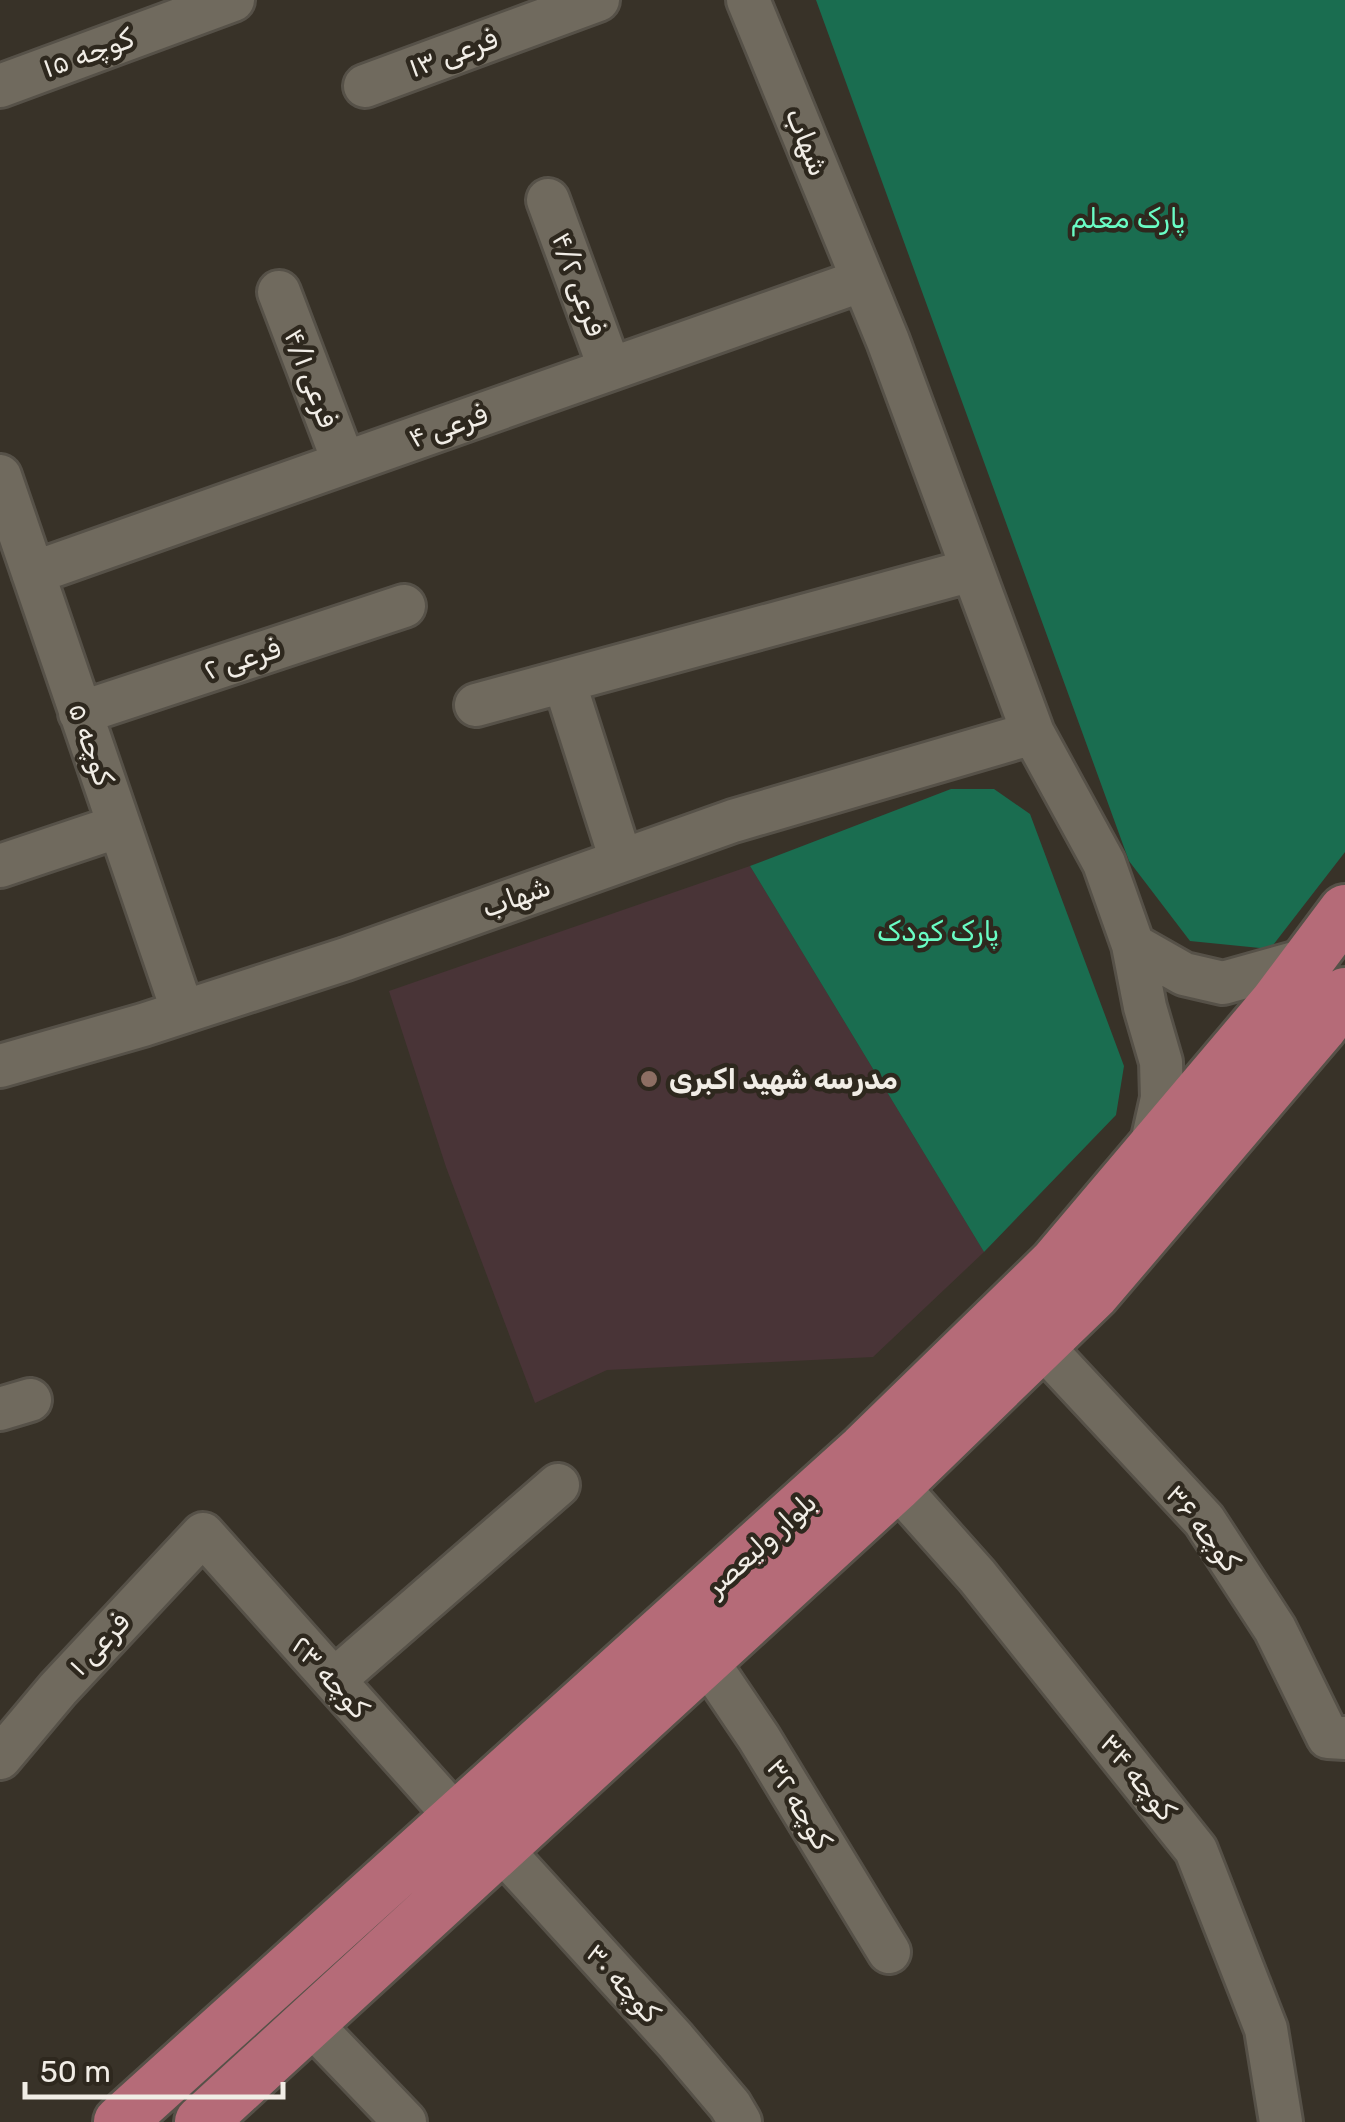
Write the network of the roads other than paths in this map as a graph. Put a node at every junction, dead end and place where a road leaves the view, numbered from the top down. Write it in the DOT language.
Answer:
graph roads {
  1 [pos="233,0"];
  2 [pos="598,0"];
  3 [pos="748,0"];
  4 [pos="0,86"];
  5 [pos="364,86"];
  6 [pos="548,200"];
  7 [pos="863,280"];
  8 [pos="279,292"];
  9 [pos="610,369"];
  10 [pos="344,462"];
  11 [pos="0,476"];
  12 [pos="972,570"];
  13 [pos="33,572"];
  14 [pos="404,606"];
  15 [pos="564,681"];
  16 [pos="476,705"];
  17 [pos="80,712"];
  18 [pos="1033,733"];
  19 [pos="120,826"];
  20 [pos="621,860"];
  21 [pos="0,866"];
  22 [pos="1345,911"];
  23 [pos="1133,946"];
  24 [pos="1327,976"];
  25 [pos="182,1012"];
  26 [pos="0,1066"];
  27 [pos="1151,1147"];
  28 [pos="1041,1344"];
  29 [pos="558,1484"];
  30 [pos="896,1485"];
  31 [pos="203,1534"];
  32 [pos="704,1658"];
  33 [pos="334,1680"];
  34 [pos="1336,1737"];
  35 [pos="0,1758"];
  36 [pos="458,1819"];
  37 [pos="502,1848"];
  38 [pos="364,1904"];
  39 [pos="401,1942"];
  40 [pos="889,1952"];
  41 [pos="310,2022"];
  42 [pos="120,2122"];
  43 [pos="200,2122"];
  44 [pos="405,2122"];
  45 [pos="740,2122"];
  46 [pos="1281,2122"];
  1 -- 4 [label="street, کوچه ۱۵"];
  2 -- 5 [label="street, فرعی ۱۳"];
  3 -- 7 [label="street, شهاب"];
  6 -- 9 [label="street, فرعی ۴/۲"];
  7 -- 9 [label="street, فرعی ۴"];
  7 -- 12 [label="street, شهاب"];
  8 -- 10 [label="street, فرعی ۴/۱"];
  9 -- 10 [label="street, فرعی ۴"];
  10 -- 13 [label="street, فرعی ۴"];
  11 -- 13 [label="street, کوچه ۵"];
  12 -- 15 [label="street"];
  12 -- 18 [label="street, شهاب"];
  13 -- 17 [label="street, کوچه ۵"];
  14 -- 17 [label="street, فرعی ۲"];
  15 -- 16 [label="street"];
  15 -- 20 [label="street"];
  17 -- 19 [label="street, کوچه ۵"];
  18 -- 20 [label="street, شهاب"];
  18 -- 23 [label="street, شهاب"];
  19 -- 21 [label="street"];
  19 -- 25 [label="street, کوچه ۵"];
  20 -- 25 [label="street, شهاب"];
  22 -- 24 [label="main road, بلوار ولیعصر"];
  23 -- 24 [label="street"];
  23 -- 27 [label="street, شهاب"];
  24 -- 27 [label="main road, بلوار ولیعصر"];
  24 -- 28 [label="main road, بلوار ولیعصر"];
  25 -- 26 [label="street, شهاب"];
  27 -- 36 [label="main road, بلوار ولیعصر"];
  28 -- 30 [label="main road, بلوار ولیعصر"];
  28 -- 34 [label="street, ۳۶ کوچه"];
  29 -- 33 [label="street"];
  30 -- 32 [label="main road, بلوار ولیعصر"];
  30 -- 46 [label="street, کوچه ۳۴"];
  31 -- 33 [label="street, کوچه ۲۳"];
  31 -- 35 [label="street, فرعی ۱"];
  32 -- 37 [label="main road, بلوار ولیعصر"];
  32 -- 40 [label="street, کوچه ۳۲"];
  33 -- 36 [label="street, کوچه ۲۳"];
  36 -- 38 [label="main road, بلوار ولیعصر"];
  37 -- 39 [label="main road, بلوار ولیعصر"];
  37 -- 45 [label="street, کوچه ۳۰"];
  38 -- 39 [label="main road"];
  38 -- 42 [label="main road, بلوار ولیعصر"];
  39 -- 41 [label="main road, بلوار ولیعصر"];
  41 -- 43 [label="main road, بلوار ولیعصر"];
  41 -- 44 [label="street"];
}
